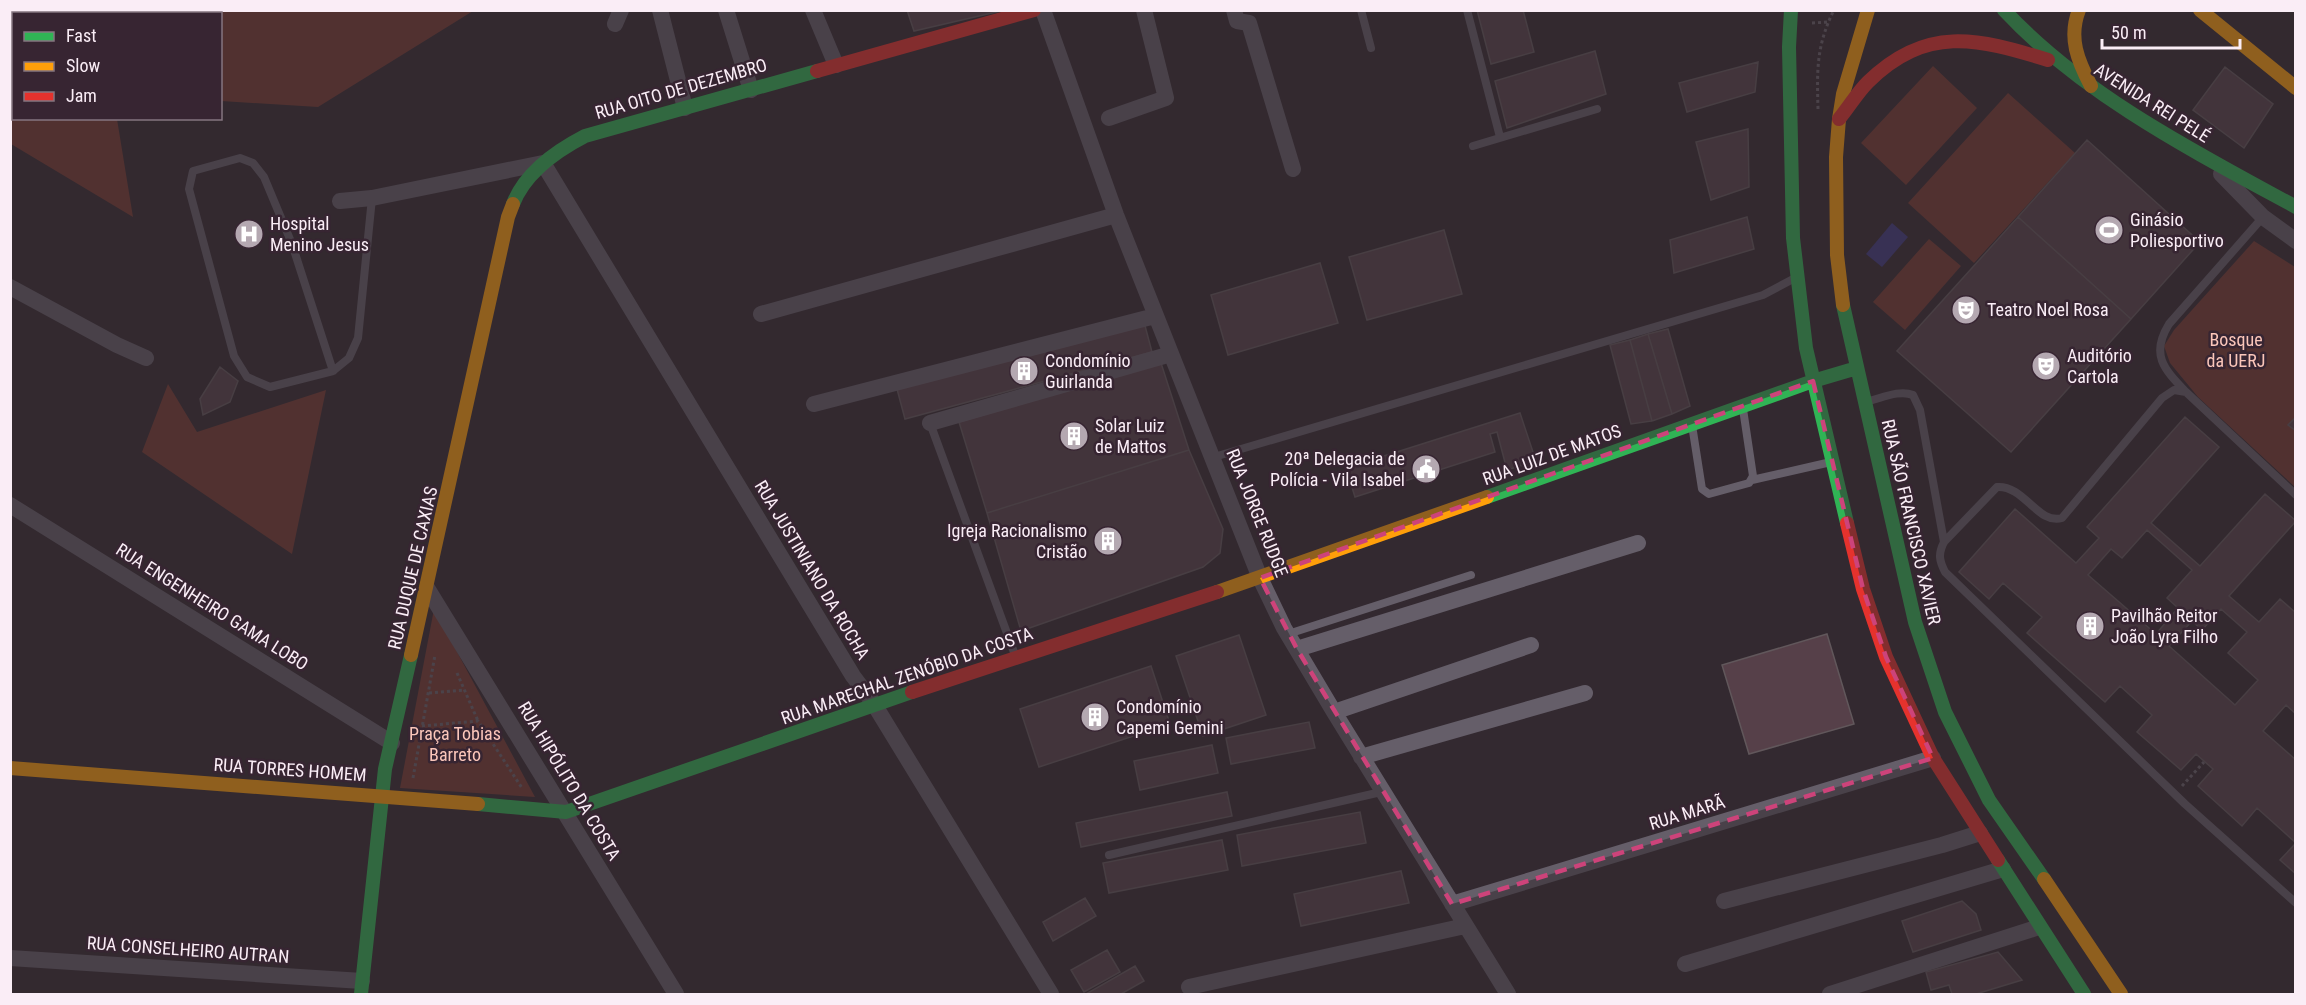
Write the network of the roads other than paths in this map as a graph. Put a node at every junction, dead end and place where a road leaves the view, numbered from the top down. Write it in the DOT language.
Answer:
graph roads {
  1 [pos="660,10"];
  2 [pos="726,10"];
  3 [pos="813,10"];
  4 [pos="1034,10"];
  5 [pos="1043,10"];
  6 [pos="1144,10"];
  7 [pos="1234,10"];
  8 [pos="1361,10"];
  9 [pos="1467,10"];
  10 [pos="1791,10"];
  11 [pos="1869,10"];
  12 [pos="2004,10"];
  13 [pos="2079,10"];
  14 [pos="2200,10"];
  15 [pos="1371,48"];
  16 [pos="2059,64"];
  17 [pos="836,65"];
  18 [pos="2092,88"];
  19 [pos="2295,88"];
  20 [pos="751,90"];
  21 [pos="685,108"];
  22 [pos="1597,109"];
  23 [pos="1109,118"];
  24 [pos="1839,119"];
  25 [pos="1500,137"];
  26 [pos="1473,146"];
  27 [pos="2206,158"];
  28 [pos="543,163"];
  29 [pos="1293,169"];
  30 [pos="372,198"];
  31 [pos="340,201"];
  32 [pos="2295,207"];
  33 [pos="1116,215"];
  34 [pos="2263,217"];
  35 [pos="2295,241"];
  36 [pos="1798,277"];
  37 [pos="10,287"];
  38 [pos="761,314"];
  39 [pos="1155,316"];
  40 [pos="1171,354"];
  41 [pos="146,358"];
  42 [pos="1857,368"];
  43 [pos="333,371"];
  44 [pos="1813,381"];
  45 [pos="2186,392"];
  46 [pos="1865,403"];
  47 [pos="814,404"];
  48 [pos="1743,406"];
  49 [pos="930,423"];
  50 [pos="1692,425"];
  51 [pos="1214,457"];
  52 [pos="1833,462"];
  53 [pos="1752,480"];
  54 [pos="2295,495"];
  55 [pos="10,505"];
  56 [pos="1944,542"];
  57 [pos="1638,543"];
  58 [pos="1471,575"];
  59 [pos="1260,578"];
  60 [pos="427,588"];
  61 [pos="1288,634"];
  62 [pos="1531,645"];
  63 [pos="1297,649"];
  64 [pos="1016,658"];
  65 [pos="1585,693"];
  66 [pos="874,704"];
  67 [pos="1334,712"];
  68 [pos="392,743"];
  69 [pos="1361,757"];
  70 [pos="1933,758"];
  71 [pos="10,768"];
  72 [pos="1381,792"];
  73 [pos="381,795"];
  74 [pos="566,812"];
  75 [pos="1980,833"];
  76 [pos="1110,855"];
  77 [pos="2003,869"];
  78 [pos="1724,901"];
  79 [pos="2295,903"];
  80 [pos="1452,904"];
  81 [pos="1465,926"];
  82 [pos="2039,927"];
  83 [pos="10,958"];
  84 [pos="1685,964"];
  85 [pos="1189,987"];
  86 [pos="362,988"];
  87 [pos="676,994"];
  88 [pos="1051,994"];
  89 [pos="1508,994"];
  90 [pos="1830,994"];
  91 [pos="2084,994"];
  92 [pos="2121,994"];
  1 -- 21 [label="street"];
  2 -- 20 [label="street"];
  3 -- 17 [label="street"];
  4 -- 17 [label="street, RUA OITO DE DEZEMBRO"];
  5 -- 33 [label="street, RUA JORGE RUDGE"];
  6 -- 23 [label="street"];
  7 -- 29 [label="street"];
  8 -- 15 [label="lane"];
  9 -- 25 [label="lane"];
  10 -- 36 [label="street"];
  11 -- 24 [label="street, RUA SÃO FRANCISCO XAVIER"];
  12 -- 16 [label="street, AVENIDA REI PELÉ"];
  13 -- 18 [label="street"];
  14 -- 19 [label="street"];
  16 -- 18 [label="street, AVENIDA REI PELÉ"];
  16 -- 24 [label="street"];
  17 -- 20 [label="street, RUA OITO DE DEZEMBRO"];
  18 -- 27 [label="street, AVENIDA REI PELÉ"];
  20 -- 21 [label="street, RUA OITO DE DEZEMBRO"];
  21 -- 28 [label="street, RUA OITO DE DEZEMBRO"];
  22 -- 25 [label="lane"];
  24 -- 42 [label="street, RUA SÃO FRANCISCO XAVIER"];
  25 -- 26 [label="lane"];
  27 -- 32 [label="street, AVENIDA REI PELÉ"];
  27 -- 34 [label="street"];
  28 -- 30 [label="street, RUA OITO DE DEZEMBRO"];
  28 -- 60 [label="street, RUA DUQUE DE CAXIAS"];
  28 -- 66 [label="street, RUA JUSTINIANO DA ROCHA"];
  30 -- 31 [label="street, RUA OITO DE DEZEMBRO"];
  30 -- 43 [label="lane"];
  33 -- 38 [label="street"];
  33 -- 39 [label="street, RUA JORGE RUDGE"];
  34 -- 35 [label="street"];
  34 -- 45 [label="lane"];
  36 -- 44 [label="street"];
  36 -- 51 [label="lane"];
  37 -- 41 [label="street"];
  39 -- 40 [label="street, RUA JORGE RUDGE"];
  39 -- 47 [label="street"];
  40 -- 49 [label="street"];
  40 -- 51 [label="street, RUA JORGE RUDGE"];
  42 -- 44 [label="street, RUA LUIZ DE MATOS"];
  42 -- 46 [label="street, RUA SÃO FRANCISCO XAVIER"];
  43 -- 43 [label="lane"];
  44 -- 48 [label="street, RUA LUIZ DE MATOS"];
  44 -- 52 [label="street"];
  45 -- 54 [label="lane"];
  45 -- 56 [label="lane"];
  46 -- 56 [label="lane"];
  46 -- 92 [label="street, RUA SÃO FRANCISCO XAVIER"];
  48 -- 50 [label="street, RUA LUIZ DE MATOS"];
  48 -- 53 [label="lane"];
  49 -- 64 [label="lane"];
  50 -- 53 [label="lane"];
  50 -- 59 [label="street, RUA LUIZ DE MATOS"];
  51 -- 59 [label="street, RUA JORGE RUDGE"];
  52 -- 53 [label="lane"];
  52 -- 70 [label="street"];
  55 -- 68 [label="street, RUA ENGENHEIRO GAMA LOBO"];
  56 -- 79 [label="lane"];
  57 -- 63 [label="street"];
  58 -- 61 [label="lane"];
  59 -- 61 [label="street, RUA JORGE RUDGE"];
  59 -- 64 [label="street, RUA MARECHAL ZENÓBIO DA COSTA"];
  60 -- 68 [label="street, RUA DUQUE DE CAXIAS"];
  60 -- 74 [label="street, RUA HIPÓLITO DA COSTA"];
  61 -- 63 [label="street, RUA JORGE RUDGE"];
  62 -- 67 [label="street"];
  63 -- 67 [label="street, RUA JORGE RUDGE"];
  64 -- 66 [label="street, RUA MARECHAL ZENÓBIO DA COSTA"];
  65 -- 69 [label="street"];
  66 -- 74 [label="street, RUA MARECHAL ZENÓBIO DA COSTA"];
  66 -- 88 [label="street, RUA JUSTINIANO DA ROCHA"];
  67 -- 69 [label="street, RUA JORGE RUDGE"];
  68 -- 73 [label="street, RUA DUQUE DE CAXIAS"];
  69 -- 72 [label="street, RUA JORGE RUDGE"];
  70 -- 75 [label="street"];
  70 -- 80 [label="street, RUA MARÃ"];
  71 -- 73 [label="street, RUA TORRES HOMEM"];
  72 -- 76 [label="lane"];
  72 -- 80 [label="street, RUA JORGE RUDGE"];
  73 -- 74 [label="street, RUA TORRES HOMEM"];
  73 -- 86 [label="street, RUA DUQUE DE CAXIAS"];
  74 -- 87 [label="street, RUA HIPÓLITO DA COSTA"];
  75 -- 77 [label="street"];
  75 -- 78 [label="street"];
  77 -- 82 [label="street"];
  77 -- 84 [label="street"];
  80 -- 81 [label="street, RUA JORGE RUDGE"];
  81 -- 85 [label="street"];
  81 -- 89 [label="street, RUA JORGE RUDGE"];
  82 -- 90 [label="street"];
  82 -- 91 [label="street"];
  83 -- 86 [label="street, RUA CONSELHEIRO AUTRAN"];
}
